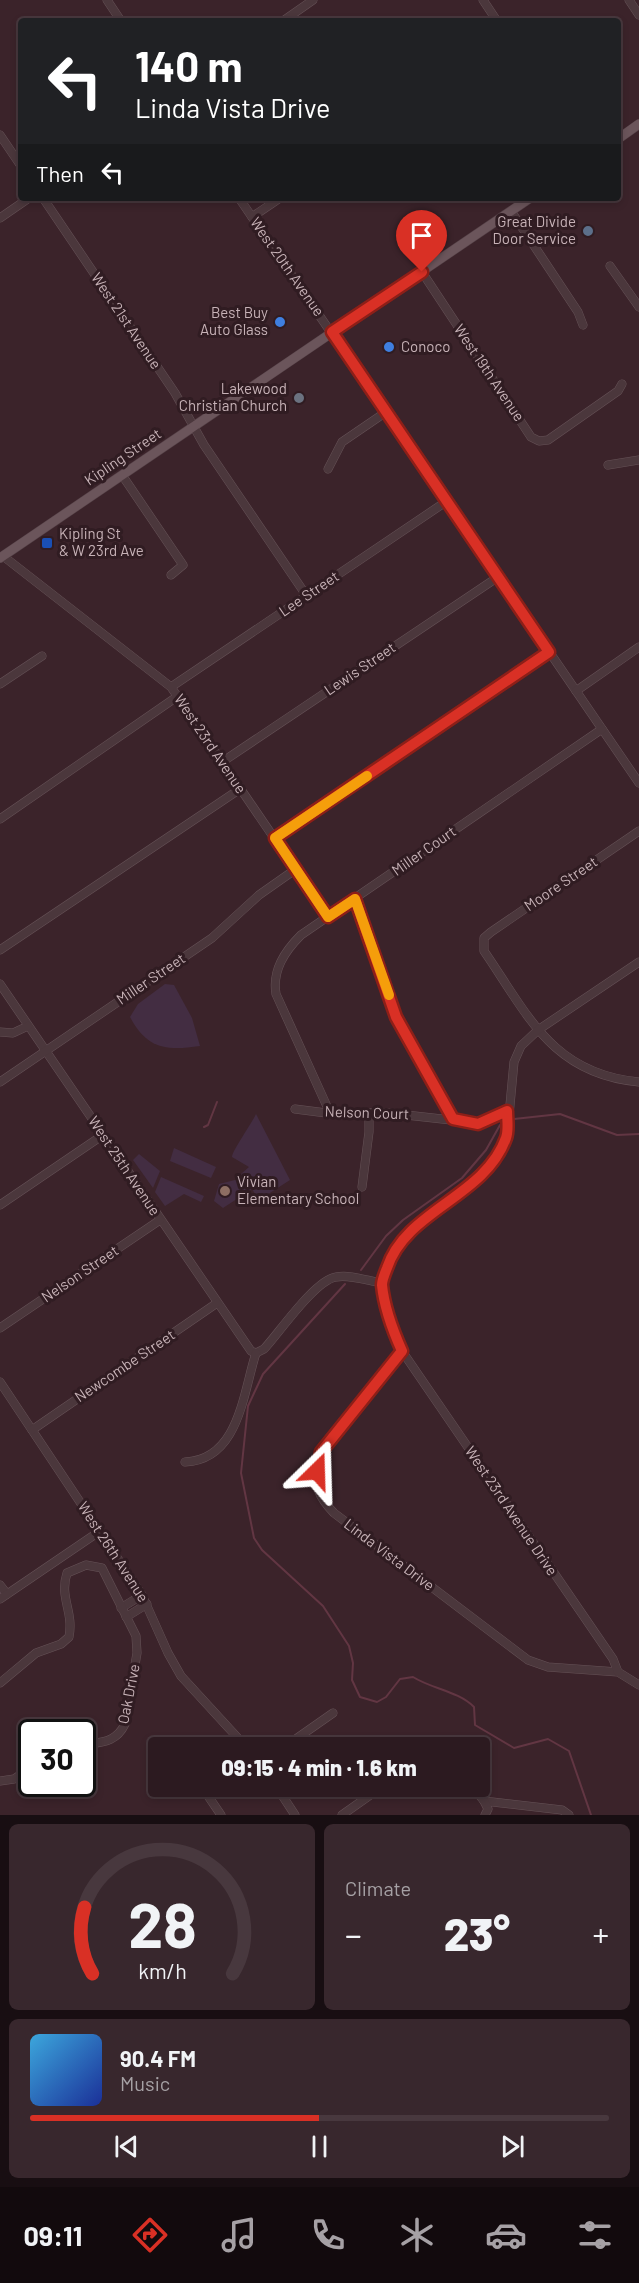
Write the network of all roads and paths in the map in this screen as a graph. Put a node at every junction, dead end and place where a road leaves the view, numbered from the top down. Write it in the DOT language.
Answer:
graph roads {
  1 [pos="106,0"];
  2 [pos="313,0"];
  3 [pos="483,0"];
  4 [pos="629,0"];
  5 [pos="639,15"];
  6 [pos="119,18"];
  7 [pos="287,18"];
  8 [pos="495,18"];
  9 [pos="639,124"];
  10 [pos="0,135"];
  11 [pos="621,137"];
  12 [pos="18,162"];
  13 [pos="25,201"];
  14 [pos="45,201"];
  15 [pos="241,201"];
  16 [pos="276,201"];
  17 [pos="526,201"];
  18 [pos="511,211"];
  19 [pos="252,217"];
  20 [pos="0,218"];
  21 [pos="610,266"];
  22 [pos="422,272"];
  23 [pos="639,307"];
  24 [pos="583,325"];
  25 [pos="332,332"];
  26 [pos="622,384"];
  27 [pos="386,412"];
  28 [pos="193,427"];
  29 [pos="639,460"];
  30 [pos="608,465"];
  31 [pos="328,469"];
  32 [pos="122,475"];
  33 [pos="447,501"];
  34 [pos="1,557"];
  35 [pos="171,575"];
  36 [pos="498,577"];
  37 [pos="306,595"];
  38 [pos="639,647"];
  39 [pos="549,652"];
  40 [pos="42,656"];
  41 [pos="0,684"];
  42 [pos="171,687"];
  43 [pos="576,691"];
  44 [pos="178,696"];
  45 [pos="602,729"];
  46 [pos="222,762"];
  47 [pos="639,783"];
  48 [pos="240,789"];
  49 [pos="0,819"];
  50 [pos="639,831"];
  51 [pos="275,838"];
  52 [pos="296,869"];
  53 [pos="355,899"];
  54 [pos="328,917"];
  55 [pos="0,950"];
  56 [pos="639,962"];
  57 [pos="0,984"];
  58 [pos="28,1026"];
  59 [pos="538,1030"];
  60 [pos="0,1032"];
  61 [pos="45,1051"];
  62 [pos="0,1082"];
  63 [pos="639,1082"];
  64 [pos="295,1109"];
  65 [pos="507,1111"];
  66 [pos="330,1113"];
  67 [pos="369,1113"];
  68 [pos="453,1119"];
  69 [pos="103,1135"];
  70 [pos="362,1187"];
  71 [pos="0,1205"];
  72 [pos="160,1220"];
  73 [pos="382,1283"];
  74 [pos="218,1303"];
  75 [pos="0,1328"];
  76 [pos="402,1351"];
  77 [pos="256,1353"];
  78 [pos="0,1382"];
  79 [pos="32,1430"];
  80 [pos="185,1462"];
  81 [pos="100,1531"];
  82 [pos="0,1585"];
  83 [pos="142,1595"];
  84 [pos="3,1597"];
  85 [pos="147,1604"];
  86 [pos="121,1608"];
  87 [pos="126,1617"];
  88 [pos="618,1672"];
  89 [pos="0,1683"];
  90 [pos="639,1685"];
  91 [pos="333,1713"];
  92 [pos="238,1737"];
  93 [pos="299,1737"];
  94 [pos="96,1744"];
  95 [pos="18,1776"];
  96 [pos="0,1781"];
  97 [pos="209,1797"];
  98 [pos="283,1797"];
  99 [pos="368,1797"];
  100 [pos="481,1797"];
  101 [pos="484,1801"];
  102 [pos="221,1815"];
  103 [pos="295,1815"];
  104 [pos="342,1815"];
  105 [pos="485,1815"];
  106 [pos="569,1815"];
  1 -- 6 [label="street"];
  2 -- 7 [label="street"];
  3 -- 8 [label="street"];
  4 -- 5 [label="street"];
  9 -- 11 [label="main road"];
  10 -- 12 [label="street"];
  13 -- 20 [label="street"];
  14 -- 28 [label="street, West 21st Avenue"];
  15 -- 19 [label="street, West 20th Avenue"];
  16 -- 19 [label="street"];
  17 -- 18 [label="main road, Kipling Street"];
  18 -- 22 [label="main road, Kipling Street"];
  18 -- 24 [label="street"];
  19 -- 25 [label="street, West 20th Avenue"];
  21 -- 23 [label="street"];
  22 -- 25 [label="main road, Kipling Street"];
  22 -- 26 [label="street, West 19th Avenue"];
  25 -- 27 [label="street, West 20th Avenue"];
  25 -- 28 [label="main road, Kipling Street"];
  27 -- 31 [label="street"];
  27 -- 33 [label="street, West 20th Avenue"];
  28 -- 32 [label="main road, Kipling Street"];
  28 -- 37 [label="street, West 21st Avenue"];
  29 -- 30 [label="street"];
  32 -- 34 [label="main road, Kipling Street"];
  32 -- 35 [label="street"];
  33 -- 36 [label="street, West 20th Avenue"];
  33 -- 37 [label="street, Lee Street"];
  34 -- 42 [label="street, West 23rd Avenue"];
  36 -- 39 [label="street, West 20th Avenue"];
  36 -- 46 [label="street, Lewis Street"];
  37 -- 42 [label="street, Lee Street"];
  38 -- 43 [label="street"];
  39 -- 43 [label="street, West 20th Avenue"];
  39 -- 51 [label="street"];
  40 -- 41 [label="street"];
  42 -- 44 [label="street, West 23rd Avenue"];
  43 -- 45 [label="street, West 20th Avenue"];
  44 -- 46 [label="street, West 23rd Avenue"];
  44 -- 49 [label="street"];
  45 -- 47 [label="street, West 20th Avenue"];
  45 -- 53 [label="street, Miller Court"];
  46 -- 48 [label="street, West 23rd Avenue"];
  48 -- 51 [label="street, West 23rd Avenue"];
  48 -- 55 [label="street"];
  50 -- 59 [label="street, Moore Street"];
  51 -- 52 [label="street, West 23rd Avenue"];
  52 -- 54 [label="street, West 23rd Avenue"];
  52 -- 61 [label="street, Miller Street"];
  53 -- 54 [label="street, Miller Court"];
  53 -- 68 [label="street"];
  54 -- 66 [label="street, Miller Court"];
  56 -- 59 [label="street"];
  57 -- 58 [label="street, West 25th Avenue"];
  58 -- 60 [label="street"];
  58 -- 61 [label="street, West 25th Avenue"];
  59 -- 63 [label="street"];
  59 -- 65 [label="street"];
  61 -- 62 [label="street, Miller Street"];
  61 -- 69 [label="street, West 25th Avenue"];
  64 -- 66 [label="street, Nelson Court"];
  65 -- 68 [label="street, Nelson Court"];
  65 -- 73 [label="street"];
  66 -- 67 [label="street, Nelson Court"];
  67 -- 68 [label="street, Nelson Court"];
  67 -- 70 [label="street"];
  69 -- 71 [label="street"];
  69 -- 72 [label="street, West 25th Avenue"];
  72 -- 74 [label="street, West 25th Avenue"];
  72 -- 75 [label="street, Nelson Street"];
  73 -- 76 [label="street"];
  73 -- 77 [label="street"];
  74 -- 77 [label="street, West 25th Avenue"];
  74 -- 79 [label="street, Newcombe Street"];
  76 -- 88 [label="street, West 23rd Avenue Drive"];
  76 -- 88 [label="street, Linda Vista Drive"];
  77 -- 80 [label="street"];
  78 -- 79 [label="street, West 26th Avenue"];
  79 -- 81 [label="street, West 26th Avenue"];
  81 -- 83 [label="street, West 26th Avenue"];
  81 -- 84 [label="street"];
  82 -- 84 [label="street"];
  83 -- 85 [label="street, West 26th Avenue"];
  83 -- 86 [label="street"];
  85 -- 87 [label="street"];
  85 -- 92 [label="street, West 26th Avenue"];
  86 -- 87 [label="street, Oak Drive"];
  86 -- 89 [label="street, Oak Drive"];
  87 -- 94 [label="street, Oak Drive"];
  88 -- 90 [label="street, Linda Vista Drive"];
  91 -- 93 [label="street"];
  95 -- 96 [label="street"];
  97 -- 102 [label="street"];
  98 -- 103 [label="street"];
  99 -- 104 [label="street"];
  100 -- 101 [label="street"];
  101 -- 105 [label="street"];
  101 -- 106 [label="street"];
}
